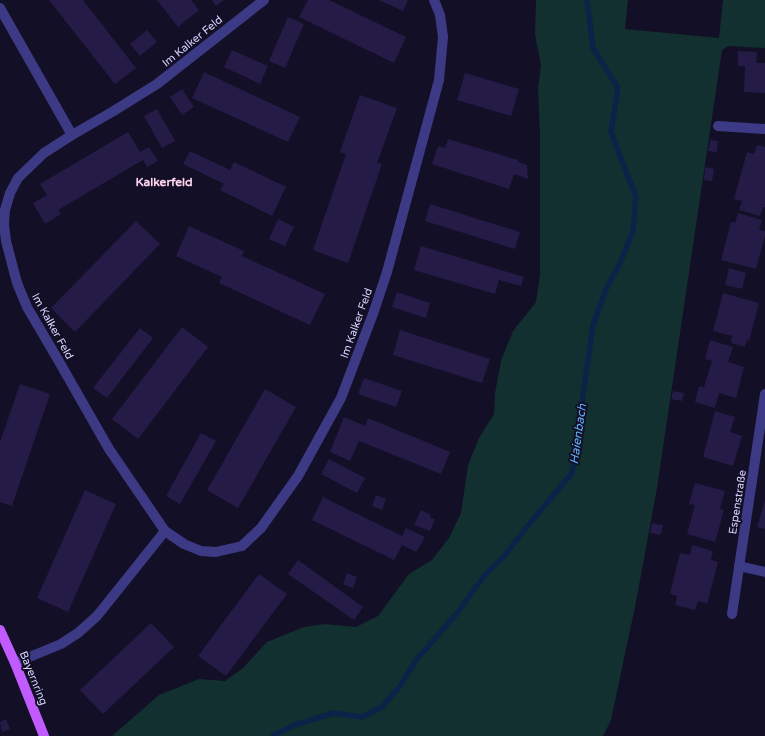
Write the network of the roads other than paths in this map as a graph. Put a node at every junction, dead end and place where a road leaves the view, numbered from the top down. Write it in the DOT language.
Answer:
graph roads {
  1 [pos="264,0"];
  2 [pos="434,0"];
  3 [pos="0,8"];
  4 [pos="718,126"];
  5 [pos="765,129"];
  6 [pos="72,134"];
  7 [pos="765,394"];
  8 [pos="763,417"];
  9 [pos="165,532"];
  10 [pos="739,566"];
  11 [pos="765,572"];
  12 [pos="732,614"];
  13 [pos="0,630"];
  14 [pos="15,663"];
  15 [pos="44,736"];
  1 -- 6 [label="street, Im Kalker Feld"];
  2 -- 9 [label="street, Im Kalker Feld"];
  3 -- 6 [label="street"];
  4 -- 5 [label="street"];
  6 -- 9 [label="street, Im Kalker Feld"];
  7 -- 8 [label="street, Espenstraße"];
  8 -- 10 [label="street, Espenstraße"];
  9 -- 14 [label="street"];
  10 -- 11 [label="street"];
  10 -- 12 [label="street, Espenstraße"];
  13 -- 14 [label="main road, Bayernring"];
  14 -- 15 [label="main road, Bayernring"];
}
